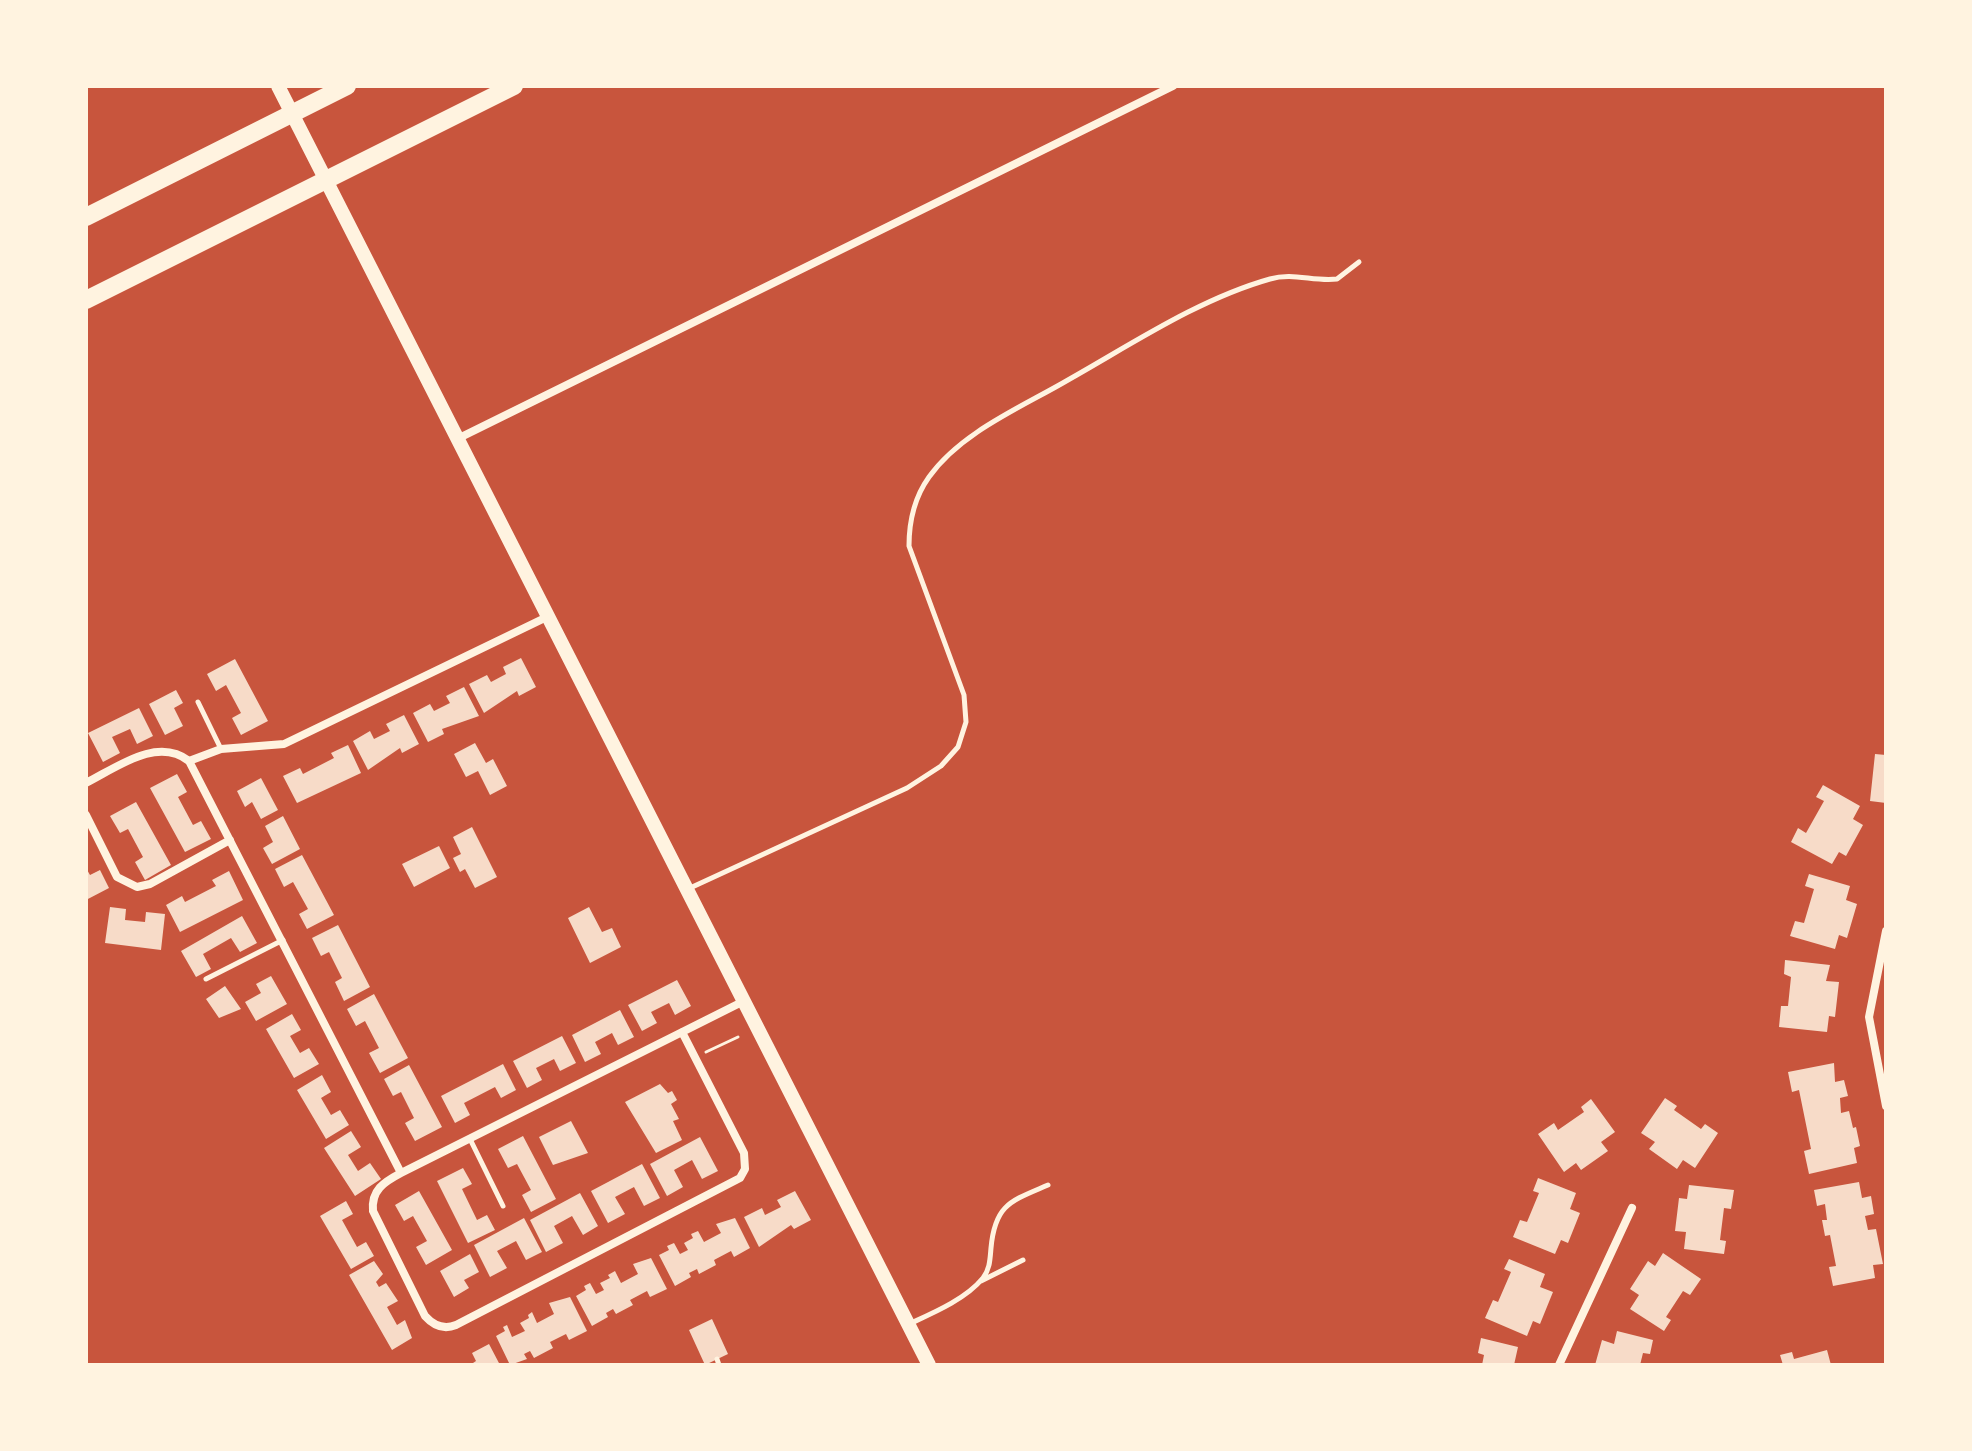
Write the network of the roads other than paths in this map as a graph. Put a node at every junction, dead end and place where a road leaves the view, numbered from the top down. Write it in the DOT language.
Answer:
graph roads {
  1 [pos="278,86"];
  2 [pos="347,86"];
  3 [pos="514,86"];
  4 [pos="1173,86"];
  5 [pos="86,217"];
  6 [pos="1359,262"];
  7 [pos="86,300"];
  8 [pos="457,439"];
  9 [pos="550,616"];
  10 [pos="198,702"];
  11 [pos="221,749"];
  12 [pos="189,761"];
  13 [pos="86,783"];
  14 [pos="86,815"];
  15 [pos="230,840"];
  16 [pos="689,889"];
  17 [pos="1886,931"];
  18 [pos="284,940"];
  19 [pos="206,979"];
  20 [pos="745,1001"];
  21 [pos="682,1032"];
  22 [pos="1886,1106"];
  23 [pos="470,1138"];
  24 [pos="401,1173"];
  25 [pos="1048,1185"];
  26 [pos="503,1206"];
  27 [pos="1632,1208"];
  28 [pos="1023,1260"];
  29 [pos="977,1284"];
  30 [pos="908,1324"];
  31 [pos="929,1365"];
  32 [pos="1559,1365"];
  1 -- 8 [label="main road"];
  2 -- 5 [label="highway"];
  3 -- 7 [label="highway"];
  4 -- 8 [label="street"];
  6 -- 16 [label="lane"];
  8 -- 9 [label="main road"];
  9 -- 11 [label="street"];
  9 -- 16 [label="main road"];
  10 -- 11 [label="lane"];
  11 -- 12 [label="street"];
  12 -- 13 [label="street"];
  12 -- 15 [label="street"];
  14 -- 15 [label="street"];
  15 -- 18 [label="street"];
  16 -- 20 [label="main road"];
  17 -- 22 [label="street"];
  18 -- 19 [label="lane"];
  18 -- 24 [label="street"];
  20 -- 21 [label="street"];
  20 -- 30 [label="main road"];
  21 -- 23 [label="street"];
  21 -- 24 [label="street"];
  23 -- 24 [label="street"];
  23 -- 26 [label="lane"];
  25 -- 29 [label="lane"];
  27 -- 32 [label="street"];
  28 -- 29 [label="lane"];
  29 -- 30 [label="lane"];
  30 -- 31 [label="main road"];
}
